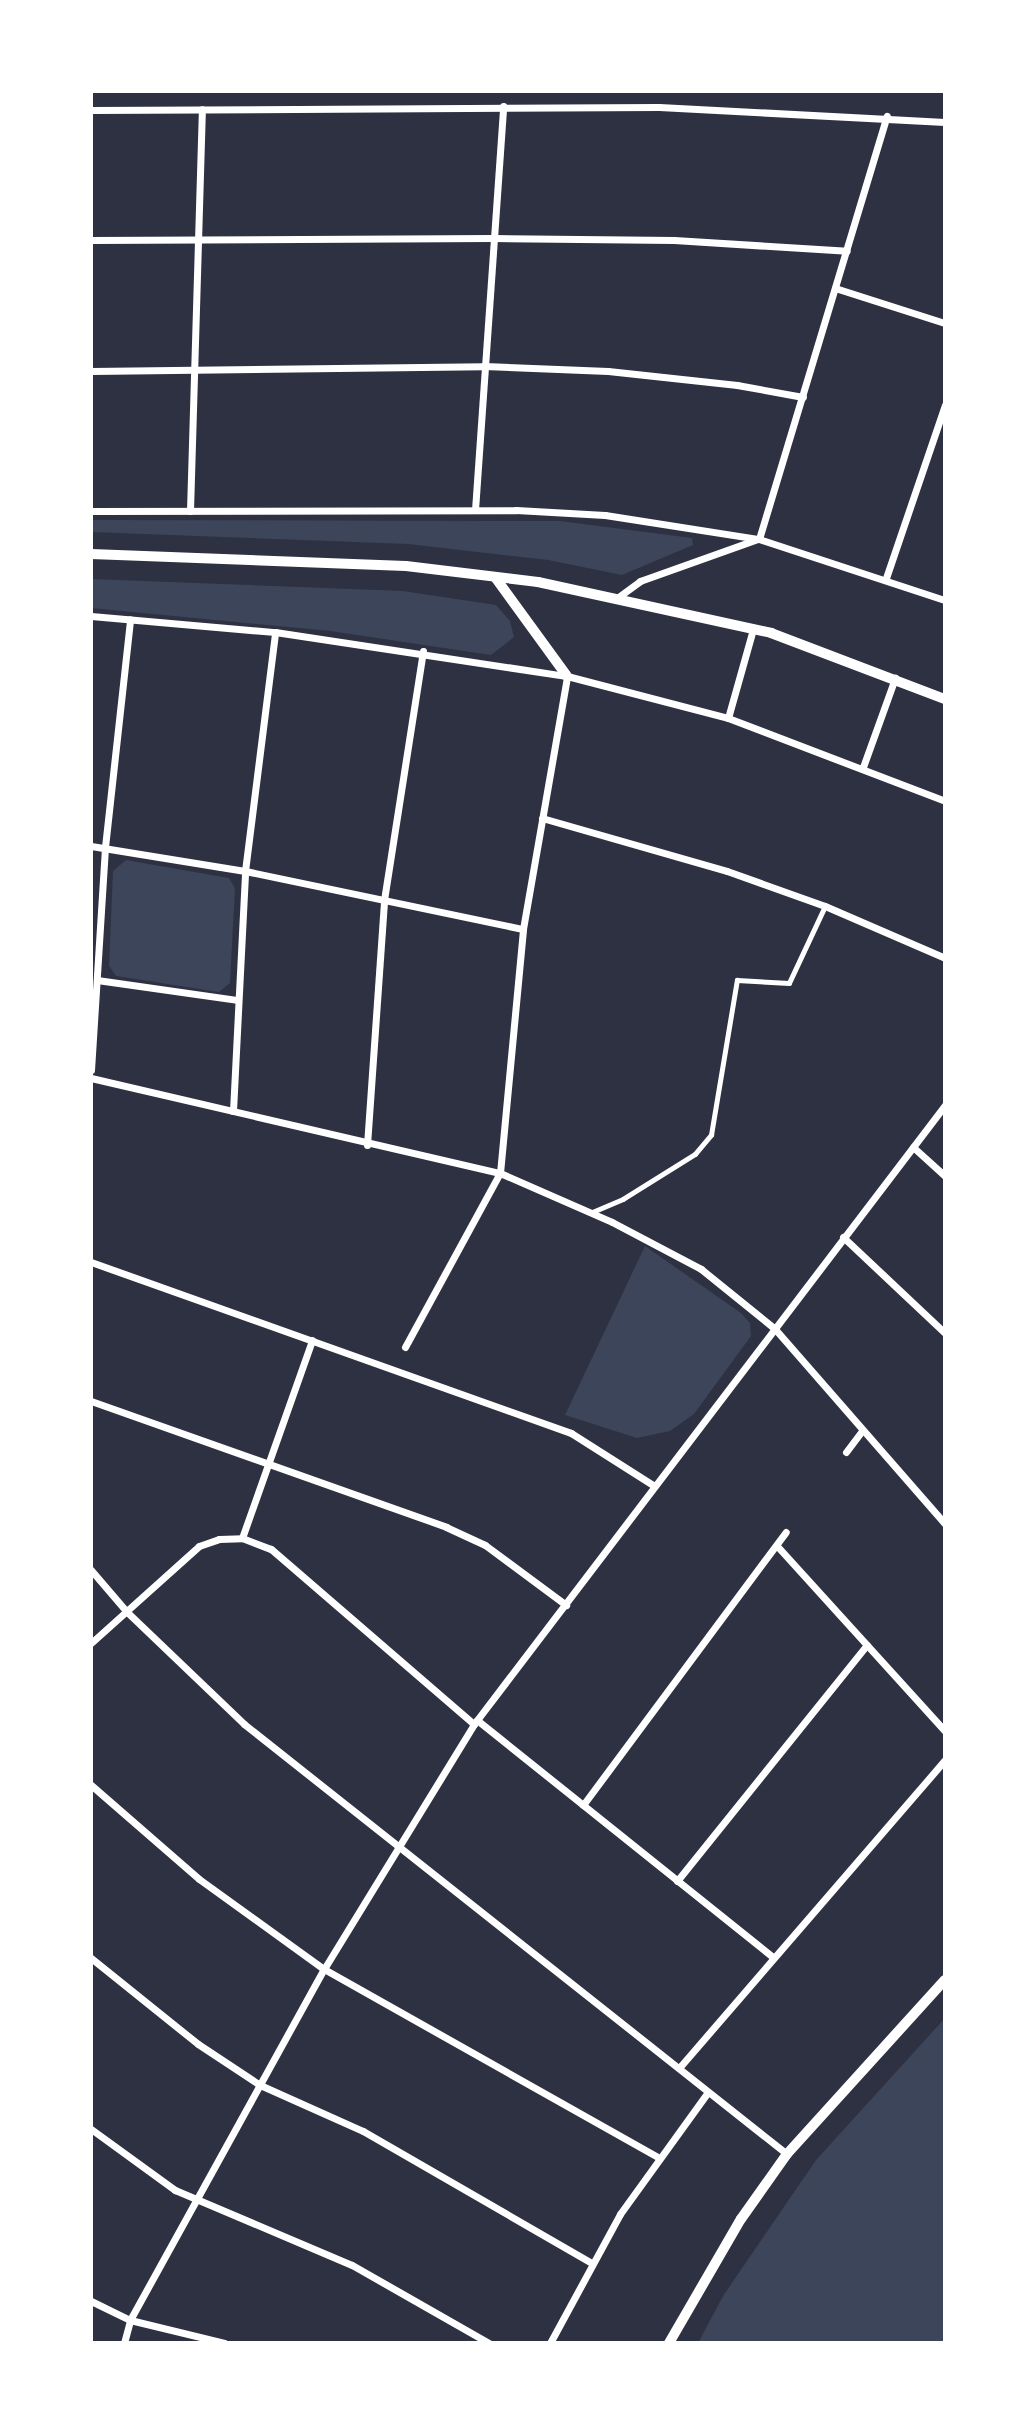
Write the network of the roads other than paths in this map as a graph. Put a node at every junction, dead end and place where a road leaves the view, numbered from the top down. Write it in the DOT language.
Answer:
graph roads {
  1 [pos="503,107"];
  2 [pos="202,109"];
  3 [pos="91,110"];
  4 [pos="887,116"];
  5 [pos="945,122"];
  6 [pos="493,238"];
  7 [pos="91,240"];
  8 [pos="196,240"];
  9 [pos="847,251"];
  10 [pos="835,288"];
  11 [pos="945,323"];
  12 [pos="484,366"];
  13 [pos="193,370"];
  14 [pos="91,371"];
  15 [pos="803,397"];
  16 [pos="945,405"];
  17 [pos="475,510"];
  18 [pos="91,511"];
  19 [pos="190,511"];
  20 [pos="759,538"];
  21 [pos="91,554"];
  22 [pos="495,577"];
  23 [pos="886,578"];
  24 [pos="617,598"];
  25 [pos="945,600"];
  26 [pos="91,616"];
  27 [pos="130,620"];
  28 [pos="753,629"];
  29 [pos="275,632"];
  30 [pos="422,652"];
  31 [pos="567,676"];
  32 [pos="895,678"];
  33 [pos="945,699"];
  34 [pos="728,718"];
  35 [pos="863,767"];
  36 [pos="945,802"];
  37 [pos="542,818"];
  38 [pos="91,846"];
  39 [pos="105,847"];
  40 [pos="245,871"];
  41 [pos="384,900"];
  42 [pos="825,906"];
  43 [pos="523,929"];
  44 [pos="945,958"];
  45 [pos="97,980"];
  46 [pos="237,1000"];
  47 [pos="91,1070"];
  48 [pos="91,1078"];
  49 [pos="945,1105"];
  50 [pos="233,1111"];
  51 [pos="367,1144"];
  52 [pos="914,1147"];
  53 [pos="500,1173"];
  54 [pos="945,1175"];
  55 [pos="590,1213"];
  56 [pos="843,1237"];
  57 [pos="91,1262"];
  58 [pos="775,1329"];
  59 [pos="945,1333"];
  60 [pos="312,1340"];
  61 [pos="405,1347"];
  62 [pos="91,1401"];
  63 [pos="862,1431"];
  64 [pos="846,1452"];
  65 [pos="267,1463"];
  66 [pos="653,1485"];
  67 [pos="945,1524"];
  68 [pos="786,1532"];
  69 [pos="243,1538"];
  70 [pos="778,1547"];
  71 [pos="91,1570"];
  72 [pos="566,1605"];
  73 [pos="127,1612"];
  74 [pos="91,1643"];
  75 [pos="867,1645"];
  76 [pos="475,1722"];
  77 [pos="945,1731"];
  78 [pos="945,1760"];
  79 [pos="91,1785"];
  80 [pos="583,1805"];
  81 [pos="398,1844"];
  82 [pos="677,1881"];
  83 [pos="773,1957"];
  84 [pos="91,1958"];
  85 [pos="324,1969"];
  86 [pos="945,1980"];
  87 [pos="679,2068"];
  88 [pos="261,2085"];
  89 [pos="708,2092"];
  90 [pos="91,2129"];
  91 [pos="788,2154"];
  92 [pos="657,2157"];
  93 [pos="196,2200"];
  94 [pos="592,2263"];
  95 [pos="91,2301"];
  96 [pos="91,2306"];
  97 [pos="101,2308"];
  98 [pos="130,2320"];
  99 [pos="124,2343"];
  100 [pos="224,2343"];
  101 [pos="489,2343"];
  102 [pos="550,2343"];
  103 [pos="669,2343"];
  1 -- 2 [label="street"];
  1 -- 4 [label="street"];
  1 -- 6 [label="street"];
  2 -- 3 [label="street"];
  2 -- 8 [label="street"];
  4 -- 5 [label="street"];
  4 -- 9 [label="street"];
  6 -- 8 [label="street"];
  6 -- 9 [label="street"];
  6 -- 12 [label="street"];
  7 -- 8 [label="street"];
  8 -- 13 [label="street"];
  9 -- 10 [label="street"];
  10 -- 11 [label="street"];
  10 -- 15 [label="street"];
  12 -- 13 [label="street"];
  12 -- 15 [label="street"];
  12 -- 17 [label="street"];
  13 -- 14 [label="street"];
  13 -- 19 [label="street"];
  15 -- 20 [label="street"];
  16 -- 23 [label="street"];
  17 -- 19 [label="street"];
  17 -- 20 [label="street"];
  18 -- 19 [label="street"];
  20 -- 23 [label="street"];
  20 -- 24 [label="street"];
  21 -- 22 [label="street"];
  22 -- 24 [label="street"];
  22 -- 31 [label="street"];
  23 -- 25 [label="street"];
  24 -- 28 [label="street"];
  26 -- 27 [label="street"];
  27 -- 29 [label="street"];
  27 -- 39 [label="street"];
  28 -- 32 [label="street"];
  28 -- 34 [label="street"];
  29 -- 30 [label="street"];
  29 -- 40 [label="street"];
  30 -- 31 [label="street"];
  30 -- 41 [label="street"];
  31 -- 34 [label="street"];
  31 -- 37 [label="street"];
  32 -- 33 [label="street"];
  32 -- 35 [label="street"];
  34 -- 35 [label="street"];
  35 -- 36 [label="street"];
  37 -- 42 [label="street"];
  37 -- 43 [label="street"];
  38 -- 39 [label="street"];
  39 -- 40 [label="street"];
  39 -- 45 [label="street"];
  40 -- 41 [label="street"];
  40 -- 46 [label="street"];
  41 -- 43 [label="street"];
  41 -- 51 [label="street"];
  42 -- 44 [label="street"];
  42 -- 55 [label="lane"];
  43 -- 53 [label="street"];
  45 -- 46 [label="street"];
  45 -- 47 [label="street"];
  46 -- 50 [label="street"];
  48 -- 50 [label="street"];
  49 -- 52 [label="street"];
  50 -- 51 [label="street"];
  51 -- 53 [label="street"];
  52 -- 54 [label="street"];
  52 -- 56 [label="street"];
  53 -- 55 [label="street"];
  53 -- 61 [label="street"];
  55 -- 58 [label="street"];
  56 -- 58 [label="street"];
  56 -- 59 [label="street"];
  57 -- 60 [label="street"];
  58 -- 63 [label="street"];
  58 -- 66 [label="street"];
  60 -- 65 [label="street"];
  60 -- 66 [label="street"];
  62 -- 65 [label="street"];
  63 -- 64 [label="street"];
  63 -- 67 [label="street"];
  65 -- 69 [label="street"];
  65 -- 72 [label="street"];
  66 -- 72 [label="street"];
  68 -- 70 [label="street"];
  69 -- 73 [label="street"];
  69 -- 76 [label="street"];
  70 -- 75 [label="street"];
  70 -- 80 [label="street"];
  71 -- 73 [label="street"];
  72 -- 76 [label="street"];
  73 -- 74 [label="street"];
  73 -- 81 [label="street"];
  75 -- 77 [label="street"];
  75 -- 82 [label="street"];
  76 -- 80 [label="street"];
  76 -- 81 [label="street"];
  78 -- 83 [label="street"];
  79 -- 85 [label="street"];
  80 -- 82 [label="street"];
  81 -- 85 [label="street"];
  81 -- 87 [label="street"];
  82 -- 83 [label="street"];
  83 -- 87 [label="street"];
  84 -- 88 [label="street"];
  85 -- 88 [label="street"];
  85 -- 92 [label="street"];
  86 -- 91 [label="street"];
  87 -- 89 [label="street"];
  88 -- 93 [label="street"];
  88 -- 94 [label="street"];
  89 -- 91 [label="street"];
  89 -- 92 [label="street"];
  90 -- 93 [label="street"];
  91 -- 103 [label="street"];
  92 -- 94 [label="street"];
  93 -- 98 [label="street"];
  93 -- 101 [label="street"];
  94 -- 102 [label="street"];
  95 -- 97 [label="street"];
  96 -- 97 [label="street"];
  97 -- 98 [label="street"];
  98 -- 99 [label="street"];
  98 -- 100 [label="street"];
}
